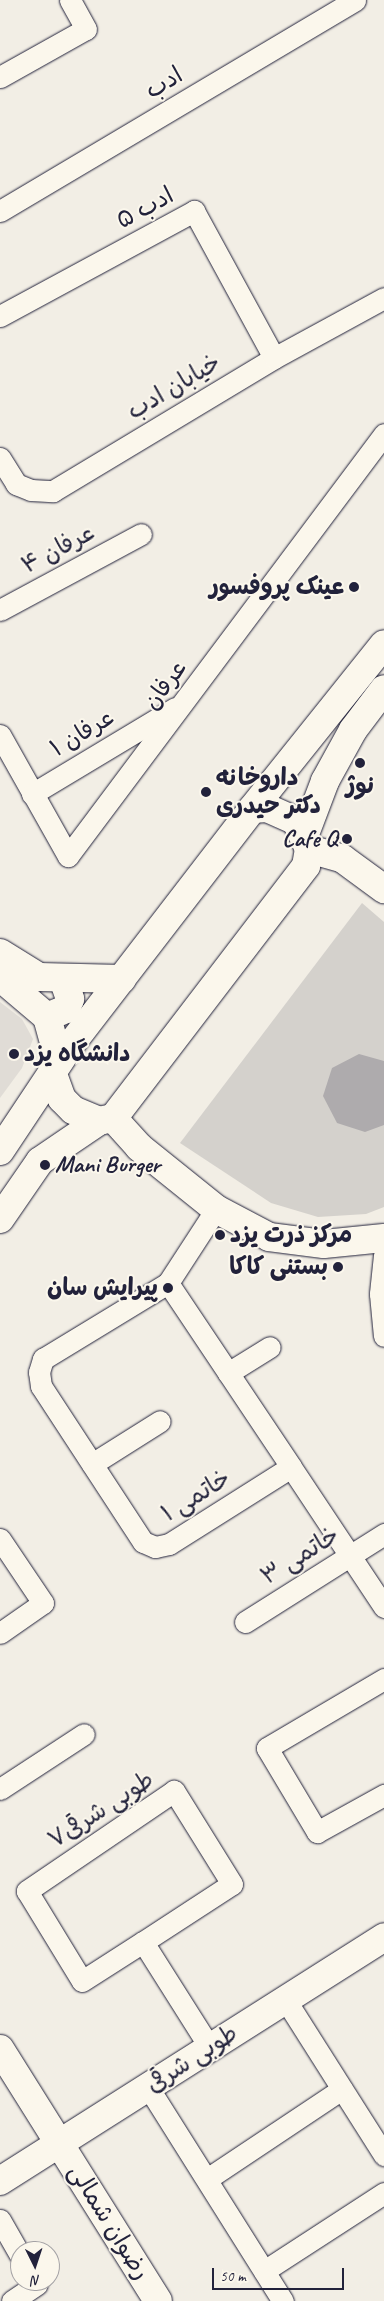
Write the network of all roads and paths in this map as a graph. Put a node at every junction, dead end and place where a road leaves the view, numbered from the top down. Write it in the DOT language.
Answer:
graph roads {
  1 [pos="70,0"];
  2 [pos="355,0"];
  3 [pos="0,77"];
  4 [pos="0,211"];
  5 [pos="384,298"];
  6 [pos="0,316"];
  7 [pos="274,358"];
  8 [pos="384,434"];
  9 [pos="0,458"];
  10 [pos="141,534"];
  11 [pos="0,610"];
  12 [pos="384,644"];
  13 [pos="384,689"];
  14 [pos="185,702"];
  15 [pos="0,735"];
  16 [pos="32,794"];
  17 [pos="252,809"];
  18 [pos="307,842"];
  19 [pos="384,889"];
  20 [pos="0,953"];
  21 [pos="0,976"];
  22 [pos="62,979"];
  23 [pos="122,979"];
  24 [pos="47,1017"];
  25 [pos="56,1067"];
  26 [pos="106,1120"];
  27 [pos="0,1151"];
  28 [pos="216,1209"];
  29 [pos="0,1219"];
  30 [pos="384,1238"];
  31 [pos="384,1255"];
  32 [pos="168,1283"];
  33 [pos="384,1336"];
  34 [pos="270,1347"];
  35 [pos="228,1373"];
  36 [pos="160,1421"];
  37 [pos="92,1464"];
  38 [pos="291,1467"];
  39 [pos="384,1534"];
  40 [pos="0,1539"];
  41 [pos="352,1554"];
  42 [pos="384,1607"];
  43 [pos="245,1622"];
  44 [pos="0,1632"];
  45 [pos="384,1679"];
  46 [pos="84,1734"];
  47 [pos="0,1789"];
  48 [pos="384,1795"];
  49 [pos="384,1937"];
  50 [pos="143,1942"];
  51 [pos="285,1999"];
  52 [pos="210,2048"];
  53 [pos="0,2049"];
  54 [pos="148,2087"];
  55 [pos="342,2089"];
  56 [pos="59,2144"];
  57 [pos="384,2155"];
  58 [pos="207,2179"];
  59 [pos="0,2181"];
  60 [pos="384,2193"];
  61 [pos="0,2220"];
  62 [pos="12,2241"];
  63 [pos="264,2271"];
  64 [pos="34,2291"];
  65 [pos="12,2301"];
  66 [pos="158,2301"];
  67 [pos="283,2301"];
  1 -- 3 [label="street"];
  2 -- 4 [label="street, ادب"];
  5 -- 7 [label="street, خیابان ادب"];
  6 -- 7 [label="street, ادب ۵"];
  7 -- 9 [label="street, خیابان ادب"];
  8 -- 14 [label="street, عرفان"];
  10 -- 11 [label="street, عرفان ۴"];
  12 -- 17 [label="main road"];
  13 -- 18 [label="main road"];
  14 -- 16 [label="street, عرفان ۱"];
  14 -- 16 [label="street, عرفان"];
  15 -- 16 [label="street, عرفان"];
  17 -- 18 [label="main road"];
  17 -- 23 [label="main road"];
  18 -- 19 [label="main road"];
  18 -- 26 [label="main road"];
  20 -- 22 [label="main road"];
  21 -- 24 [label="main road"];
  22 -- 23 [label="main road"];
  22 -- 24 [label="main road"];
  23 -- 25 [label="main road"];
  24 -- 25 [label="main road"];
  25 -- 26 [label="main road"];
  25 -- 27 [label="main road"];
  26 -- 28 [label="main road"];
  26 -- 29 [label="main road"];
  28 -- 30 [label="main road"];
  28 -- 32 [label="street, خاتمی ۱"];
  31 -- 33 [label="street"];
  32 -- 35 [label="street"];
  32 -- 37 [label="street, خاتمی ۱"];
  34 -- 35 [label="street"];
  35 -- 38 [label="street"];
  36 -- 37 [label="street"];
  37 -- 38 [label="street, خاتمی ۱"];
  38 -- 41 [label="street"];
  39 -- 41 [label="street, خاتمی ۳"];
  40 -- 44 [label="street"];
  41 -- 42 [label="street"];
  41 -- 43 [label="street, خاتمی ۳"];
  45 -- 48 [label="street"];
  46 -- 47 [label="street"];
  49 -- 51 [label="main road, طوبی شرقی"];
  50 -- 50 [label="street, طوبی شرقی۷"];
  50 -- 52 [label="street"];
  51 -- 52 [label="main road, طوبی شرقی"];
  51 -- 55 [label="street"];
  52 -- 54 [label="main road, طوبی شرقی"];
  53 -- 56 [label="main road, رضوان شمالی"];
  54 -- 56 [label="main road, طوبی شرقی"];
  54 -- 58 [label="street"];
  55 -- 57 [label="street"];
  55 -- 58 [label="street"];
  56 -- 59 [label="main road, طوبی شرقی"];
  56 -- 66 [label="main road, رضوان شمالی"];
  58 -- 63 [label="street"];
  60 -- 63 [label="street"];
  61 -- 62 [label="street"];
  63 -- 67 [label="street"];
  64 -- 65 [label="street"];
}
